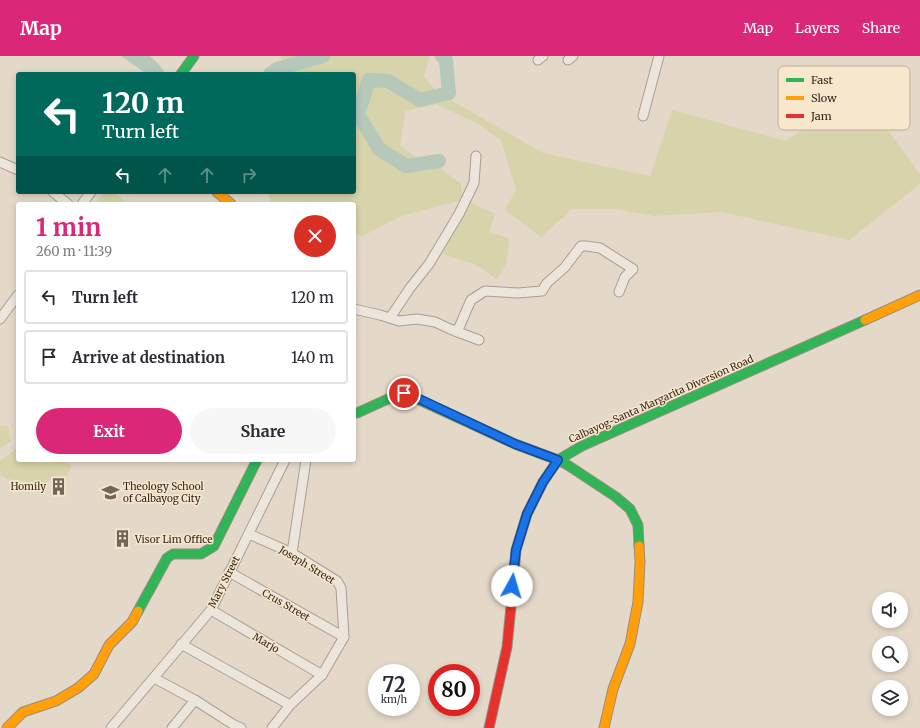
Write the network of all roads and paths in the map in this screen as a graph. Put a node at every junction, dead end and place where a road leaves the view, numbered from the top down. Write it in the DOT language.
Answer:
graph roads {
  1 [pos="194,56"];
  2 [pos="659,56"];
  3 [pos="182,72"];
  4 [pos="644,116"];
  5 [pos="476,156"];
  6 [pos="0,162"];
  7 [pos="16,169"];
  8 [pos="55,194"];
  9 [pos="220,194"];
  10 [pos="65,202"];
  11 [pos="229,202"];
  12 [pos="619,292"];
  13 [pos="920,295"];
  14 [pos="16,298"];
  15 [pos="356,308"];
  16 [pos="390,318"];
  17 [pos="0,319"];
  18 [pos="457,332"];
  19 [pos="479,340"];
  20 [pos="356,413"];
  21 [pos="558,460"];
  22 [pos="256,462"];
  23 [pos="284,462"];
  24 [pos="306,462"];
  25 [pos="249,534"];
  26 [pos="292,553"];
  27 [pos="229,572"];
  28 [pos="211,610"];
  29 [pos="344,637"];
  30 [pos="181,644"];
  31 [pos="322,675"];
  32 [pos="154,678"];
  33 [pos="195,700"];
  34 [pos="290,705"];
  35 [pos="235,727"];
  36 [pos="7,728"];
  37 [pos="111,728"];
  38 [pos="172,728"];
  39 [pos="272,728"];
  40 [pos="490,728"];
  41 [pos="604,728"];
  1 -- 3 [label="main road"];
  2 -- 4 [label="street"];
  5 -- 16 [label="street"];
  6 -- 7 [label="street"];
  8 -- 10 [label="street"];
  9 -- 11 [label="main road"];
  12 -- 18 [label="street"];
  13 -- 21 [label="main road, Calbayog-Santa Margarita Diversion Road"];
  14 -- 17 [label="street"];
  15 -- 16 [label="street"];
  16 -- 18 [label="street"];
  18 -- 19 [label="street"];
  20 -- 21 [label="main road"];
  21 -- 40 [label="main road, Calbayog-Santa Margarita Diversion Road"];
  21 -- 41 [label="main road"];
  22 -- 36 [label="main road"];
  23 -- 25 [label="street, Mary Street"];
  24 -- 26 [label="street"];
  25 -- 26 [label="street, Joseph Street"];
  25 -- 27 [label="street, Mary Street"];
  26 -- 29 [label="street, Joseph Street"];
  27 -- 28 [label="street, Mary Street"];
  27 -- 29 [label="street, Crus Street"];
  28 -- 30 [label="street, Mary Street"];
  28 -- 31 [label="street, Marjo"];
  29 -- 31 [label="street"];
  30 -- 32 [label="street, Mary Street"];
  30 -- 34 [label="street"];
  31 -- 34 [label="street"];
  32 -- 33 [label="street"];
  32 -- 37 [label="street, Mary Street"];
  33 -- 35 [label="street"];
  33 -- 38 [label="street"];
  34 -- 39 [label="street"];
}
